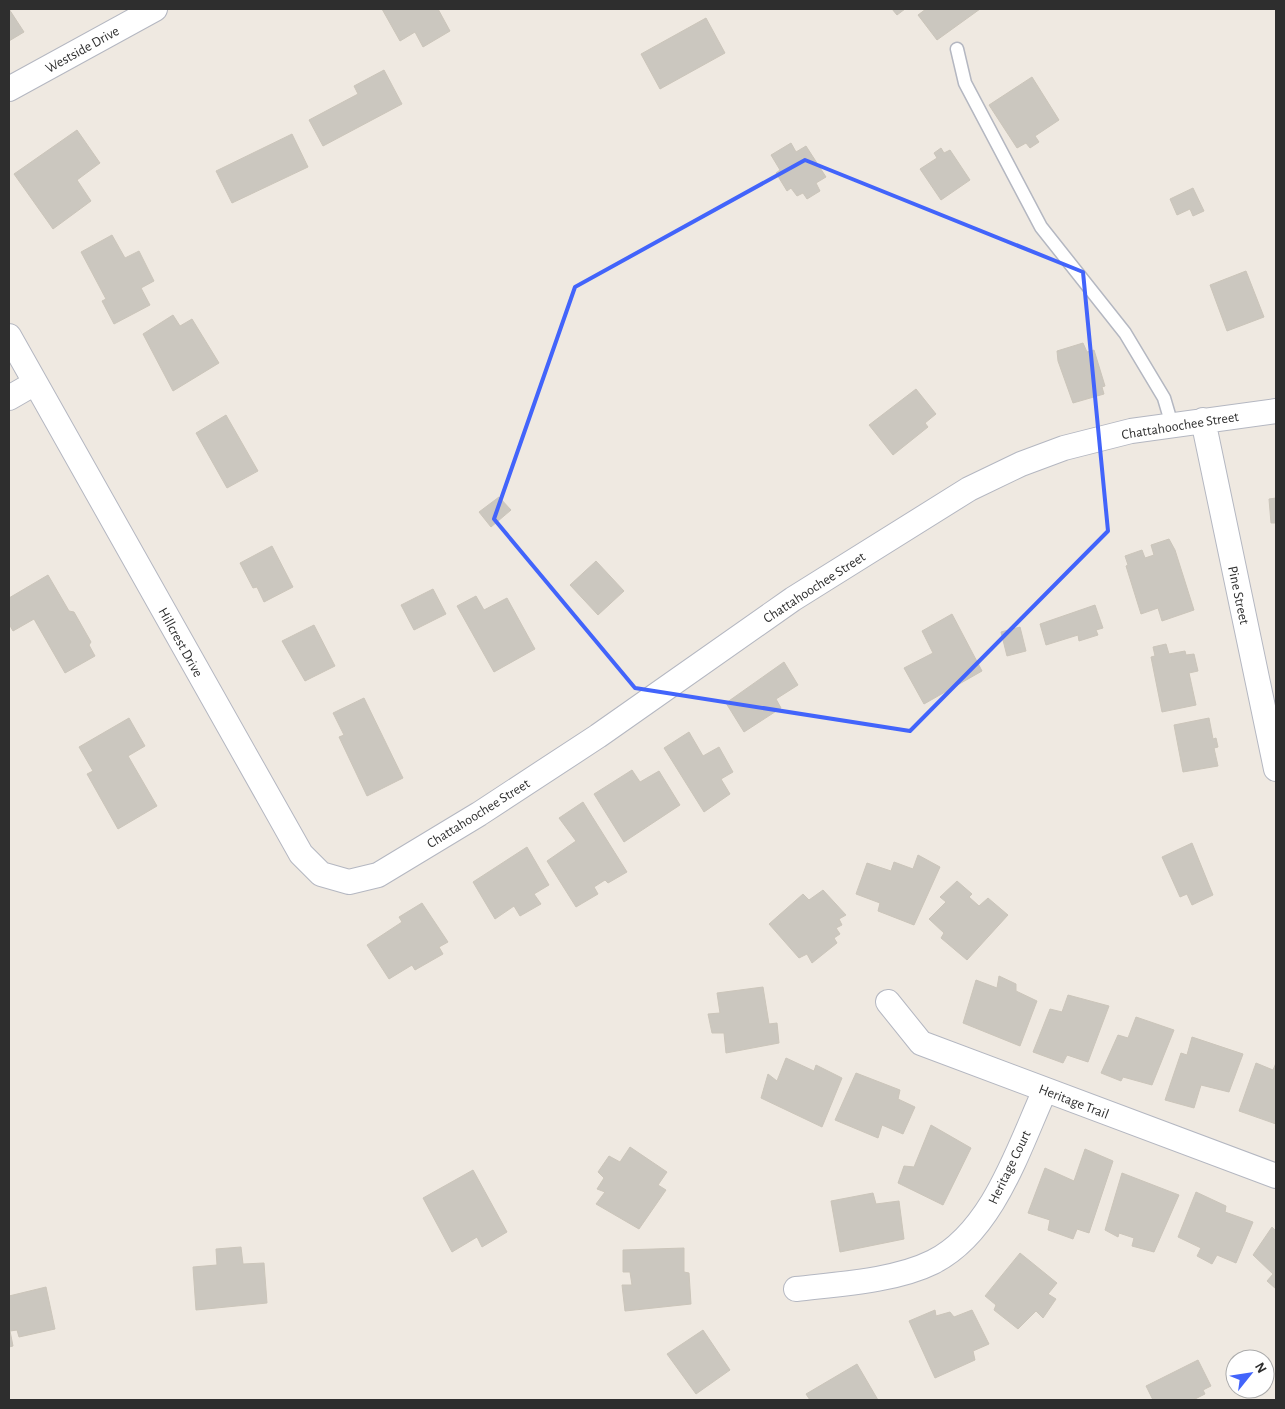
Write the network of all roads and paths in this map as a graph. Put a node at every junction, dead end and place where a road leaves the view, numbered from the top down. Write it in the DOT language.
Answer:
graph roads {
  1 [pos="155,9"];
  2 [pos="957,49"];
  3 [pos="9,89"];
  4 [pos="9,336"];
  5 [pos="35,383"];
  6 [pos="9,398"];
  7 [pos="1276,411"];
  8 [pos="1203,420"];
  9 [pos="1172,425"];
  10 [pos="1276,769"];
  11 [pos="396,865"];
  12 [pos="888,1002"];
  13 [pos="1045,1090"];
  14 [pos="1276,1176"];
  15 [pos="796,1289"];
  1 -- 3 [label="street, Westside Drive"];
  2 -- 9 [label="lane"];
  4 -- 5 [label="street, Hillcrest Drive"];
  5 -- 6 [label="street"];
  5 -- 11 [label="street, Hillcrest Drive"];
  7 -- 8 [label="street, Chattahoochee Street"];
  8 -- 9 [label="street, Chattahoochee Street"];
  8 -- 10 [label="street, Pine Street"];
  9 -- 11 [label="street, Chattahoochee Street"];
  12 -- 13 [label="street, Heritage Trail"];
  13 -- 14 [label="street, Heritage Trail"];
  13 -- 15 [label="street, Heritage Court"];
}
